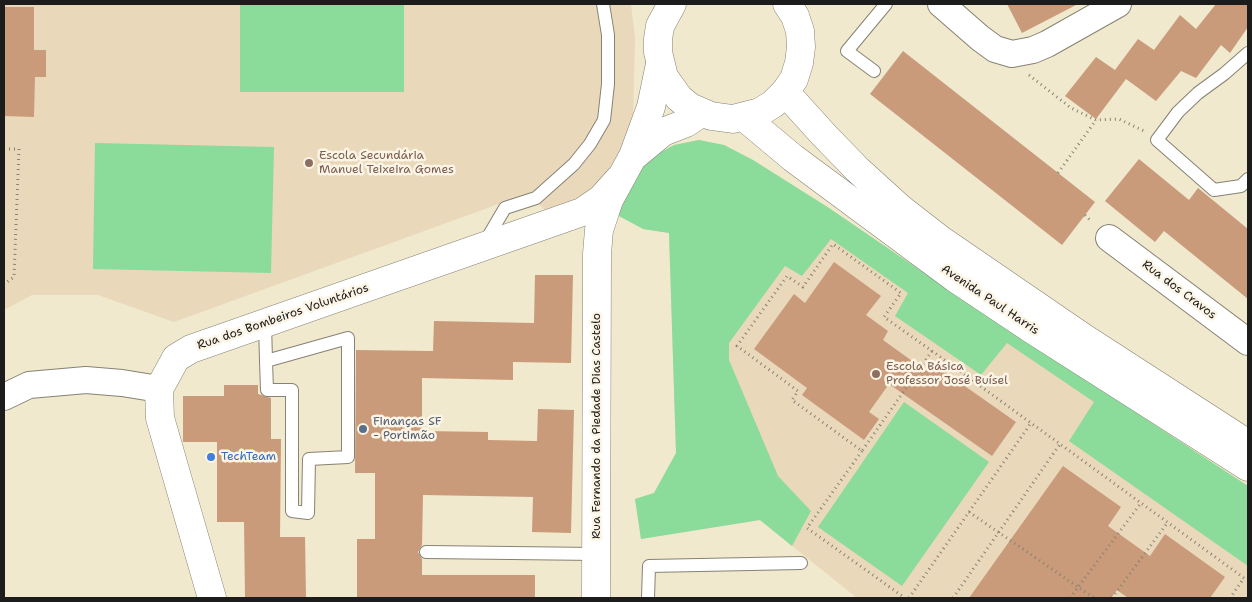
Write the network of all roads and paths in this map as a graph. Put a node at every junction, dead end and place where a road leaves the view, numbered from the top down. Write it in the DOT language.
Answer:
graph roads {
  1 [pos="603,4"];
  2 [pos="886,4"];
  3 [pos="941,4"];
  4 [pos="1118,4"];
  5 [pos="795,8"];
  6 [pos="662,11"];
  7 [pos="1248,53"];
  8 [pos="660,64"];
  9 [pos="874,71"];
  10 [pos="1025,72"];
  11 [pos="785,92"];
  12 [pos="701,113"];
  13 [pos="744,117"];
  14 [pos="1096,120"];
  15 [pos="1156,140"];
  16 [pos="4,149"];
  17 [pos="626,168"];
  18 [pos="1058,173"];
  19 [pos="1248,179"];
  20 [pos="543,224"];
  21 [pos="1109,238"];
  22 [pos="482,246"];
  23 [pos="597,254"];
  24 [pos="4,284"];
  25 [pos="265,323"];
  26 [pos="1248,342"];
  27 [pos="932,352"];
  28 [pos="266,361"];
  29 [pos="159,388"];
  30 [pos="4,397"];
  31 [pos="1031,423"];
  32 [pos="1060,444"];
  33 [pos="1248,444"];
  34 [pos="862,451"];
  35 [pos="1248,468"];
  36 [pos="1141,503"];
  37 [pos="969,512"];
  38 [pos="1168,522"];
  39 [pos="999,532"];
  40 [pos="426,552"];
  41 [pos="596,554"];
  42 [pos="800,563"];
  43 [pos="1077,587"];
  44 [pos="212,598"];
  45 [pos="596,598"];
  46 [pos="648,598"];
  47 [pos="905,598"];
  48 [pos="909,598"];
  49 [pos="953,598"];
  50 [pos="1070,598"];
  51 [pos="1094,598"];
  52 [pos="1112,598"];
  53 [pos="1230,598"];
  1 -- 22 [label="lane"];
  2 -- 9 [label="lane"];
  3 -- 4 [label="street"];
  5 -- 11 [label="main road"];
  6 -- 8 [label="main road"];
  7 -- 15 [label="lane"];
  8 -- 12 [label="main road"];
  8 -- 17 [label="main road, Rua Fernando da Piedade Dias Castelo"];
  10 -- 14 [label="path"];
  11 -- 13 [label="main road"];
  11 -- 33 [label="main road, Avenida Paul Harris"];
  12 -- 13 [label="main road"];
  12 -- 17 [label="main road"];
  13 -- 35 [label="main road, Avenida Paul Harris"];
  14 -- 15 [label="path"];
  14 -- 18 [label="path"];
  15 -- 19 [label="lane"];
  16 -- 24 [label="path"];
  17 -- 20 [label="main road, Rua dos Bombeiros Voluntários"];
  17 -- 23 [label="main road, Rua Fernando da Piedade Dias Castelo"];
  20 -- 22 [label="main road, Rua dos Bombeiros Voluntários"];
  20 -- 23 [label="main road"];
  21 -- 26 [label="street, Rua dos Cravos"];
  22 -- 25 [label="main road, Rua dos Bombeiros Voluntários"];
  23 -- 41 [label="main road, Rua Fernando da Piedade Dias Castelo"];
  25 -- 28 [label="lane"];
  25 -- 29 [label="main road, Rua dos Bombeiros Voluntários"];
  27 -- 31 [label="path"];
  27 -- 34 [label="path"];
  27 -- 34 [label="path"];
  28 -- 28 [label="lane"];
  29 -- 30 [label="street"];
  29 -- 44 [label="main road"];
  31 -- 32 [label="path"];
  31 -- 37 [label="path"];
  32 -- 36 [label="path"];
  32 -- 39 [label="path"];
  34 -- 47 [label="path"];
  36 -- 38 [label="path"];
  36 -- 43 [label="path"];
  37 -- 39 [label="path"];
  37 -- 48 [label="path"];
  38 -- 52 [label="path"];
  38 -- 53 [label="path"];
  39 -- 43 [label="path"];
  39 -- 49 [label="path"];
  40 -- 41 [label="lane"];
  41 -- 45 [label="main road, Rua Fernando da Piedade Dias Castelo"];
  42 -- 46 [label="lane"];
  43 -- 50 [label="path"];
  43 -- 51 [label="path"];
}
